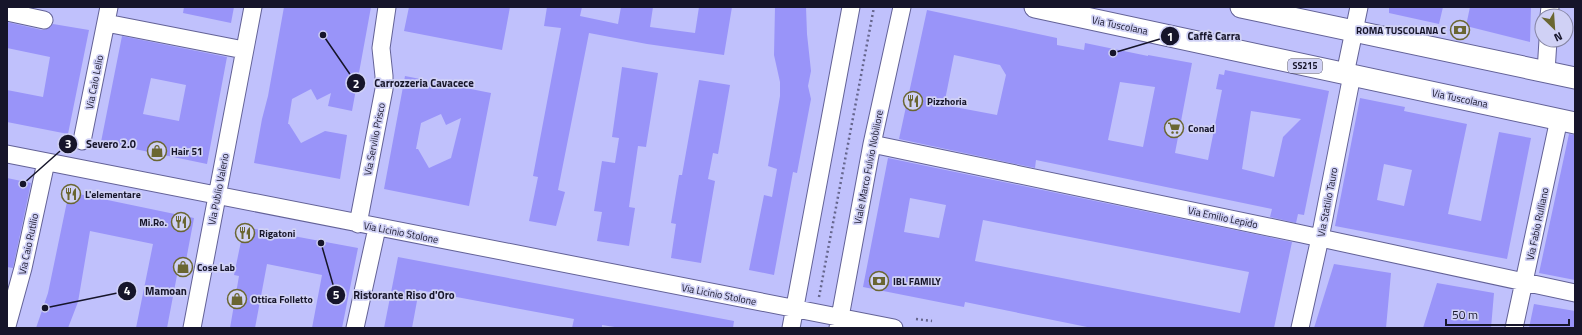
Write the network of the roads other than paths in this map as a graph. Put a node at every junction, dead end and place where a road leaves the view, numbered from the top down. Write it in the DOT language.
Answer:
graph roads {
  1 [pos="253,7"];
  2 [pos="387,7"];
  3 [pos="851,7"];
  4 [pos="902,7"];
  5 [pos="1035,7"];
  6 [pos="1241,7"];
  7 [pos="1359,7"];
  8 [pos="7,12"];
  9 [pos="107,15"];
  10 [pos="44,20"];
  11 [pos="1355,31"];
  12 [pos="1548,48"];
  13 [pos="244,50"];
  14 [pos="1546,72"];
  15 [pos="1348,75"];
  16 [pos="1575,78"];
  17 [pos="1567,121"];
  18 [pos="82,141"];
  19 [pos="872,144"];
  20 [pos="7,154"];
  21 [pos="46,162"];
  22 [pos="217,196"];
  23 [pos="358,224"];
  24 [pos="377,228"];
  25 [pos="1320,238"];
  26 [pos="1525,282"];
  27 [pos="1575,293"];
  28 [pos="795,309"];
  29 [pos="839,323"];
  30 [pos="7,326"];
  31 [pos="192,328"];
  32 [pos="355,328"];
  33 [pos="791,328"];
  34 [pos="894,328"];
  35 [pos="1300,328"];
  36 [pos="1514,328"];
  1 -- 13 [label="street, Via Publio Valerio"];
  2 -- 23 [label="street, Via Servilio Prisco"];
  3 -- 28 [label="street"];
  4 -- 19 [label="street, Viale Marco Fulvio Nobiliore"];
  5 -- 15 [label="main road, Via Tuscolana / SS215"];
  6 -- 11 [label="main road"];
  7 -- 11 [label="street"];
  8 -- 10 [label="street"];
  9 -- 13 [label="street, Via Caio Lelio"];
  9 -- 18 [label="street, Via Caio Lelio"];
  11 -- 14 [label="main road"];
  11 -- 15 [label="street"];
  12 -- 14 [label="street"];
  13 -- 22 [label="street, Via Publio Valerio"];
  14 -- 16 [label="main road"];
  15 -- 17 [label="main road, Via Tuscolana / SS215"];
  15 -- 25 [label="street, Via Statilio Tauro"];
  17 -- 26 [label="street, Via Fabio Rulliano"];
  19 -- 25 [label="street, Via Emilio Lepido"];
  19 -- 29 [label="street, Viale Marco Fulvio Nobiliore"];
  20 -- 21 [label="street, Via Licinio Stolone"];
  21 -- 22 [label="street, Via Licinio Stolone"];
  21 -- 30 [label="street, Via Caio Rutilio"];
  22 -- 23 [label="street, Via Licinio Stolone"];
  22 -- 31 [label="street, Via Publio Valerio"];
  23 -- 24 [label="street, Via Licinio Stolone"];
  24 -- 28 [label="street, Via Licinio Stolone"];
  24 -- 32 [label="street"];
  25 -- 26 [label="street, Via Emilio Lepido"];
  25 -- 35 [label="street, Via Statilio Tauro"];
  26 -- 27 [label="street, Via Emilio Lepido"];
  26 -- 36 [label="street, Via Fabio Rulliano"];
  28 -- 29 [label="street, Via Licinio Stolone"];
  28 -- 33 [label="street"];
  29 -- 34 [label="street, Via Licinio Stolone"];
}
